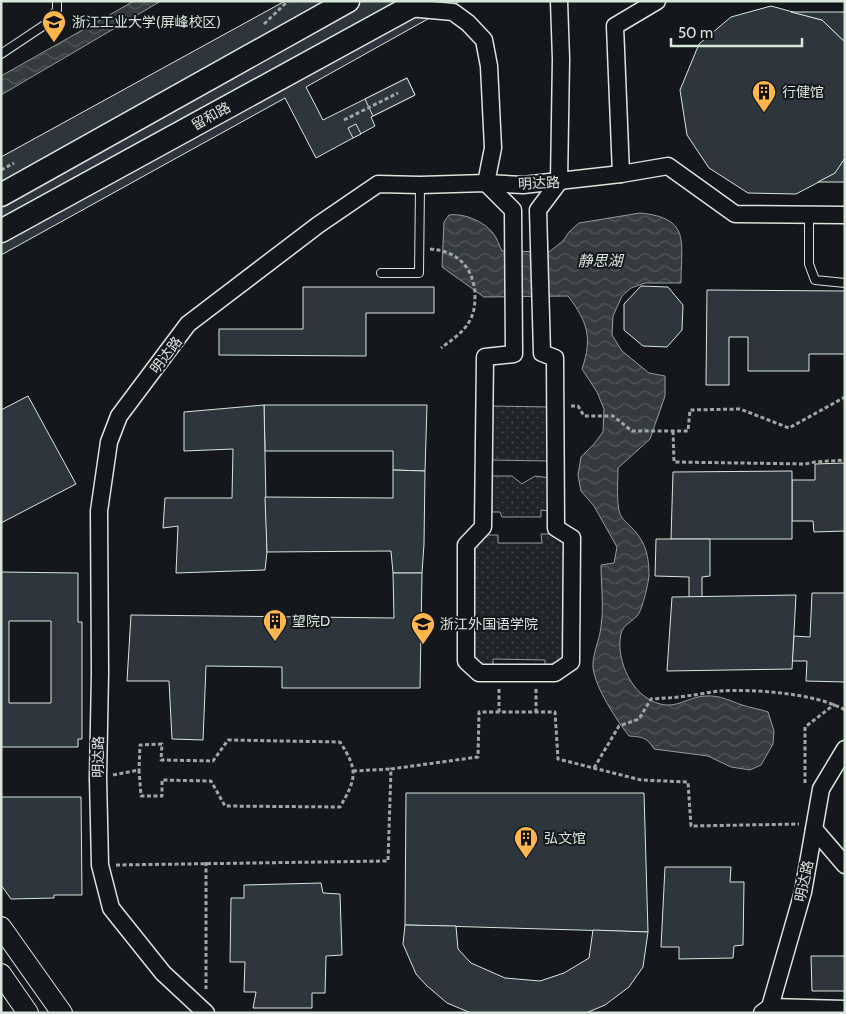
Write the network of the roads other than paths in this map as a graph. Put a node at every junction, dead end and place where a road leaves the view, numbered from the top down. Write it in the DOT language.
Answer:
graph roads {
  1 [pos="57,1"];
  2 [pos="348,1"];
  3 [pos="559,1"];
  4 [pos="657,1"];
  5 [pos="415,5"];
  6 [pos="1,54"];
  7 [pos="621,174"];
  8 [pos="559,182"];
  9 [pos="486,183"];
  10 [pos="420,185"];
  11 [pos="1,195"];
  12 [pos="809,214"];
  13 [pos="845,214"];
  14 [pos="1,231"];
  15 [pos="381,273"];
  16 [pos="845,283"];
  17 [pos="845,749"];
  18 [pos="815,826"];
  19 [pos="845,865"];
  20 [pos="1,927"];
  21 [pos="1,974"];
  22 [pos="845,1009"];
  23 [pos="766,1010"];
  24 [pos="28,1013"];
  25 [pos="62,1013"];
  26 [pos="206,1013"];
  1 -- 6 [label="lane"];
  2 -- 11 [label="main road"];
  3 -- 8 [label="street"];
  4 -- 7 [label="street"];
  5 -- 9 [label="street"];
  5 -- 14 [label="main road, 留和路"];
  7 -- 8 [label="street, 明达路"];
  7 -- 12 [label="street, 明达路"];
  8 -- 9 [label="street, 明达路"];
  8 -- 9 [label="street"];
  9 -- 10 [label="street, 明达路"];
  10 -- 15 [label="lane"];
  10 -- 26 [label="street, 明达路"];
  12 -- 13 [label="street, 明达路"];
  12 -- 16 [label="lane"];
  17 -- 18 [label="street, 明达路"];
  18 -- 19 [label="street"];
  18 -- 23 [label="street, 明达路"];
  20 -- 25 [label="street"];
  21 -- 24 [label="street"];
  22 -- 23 [label="street"];
}
